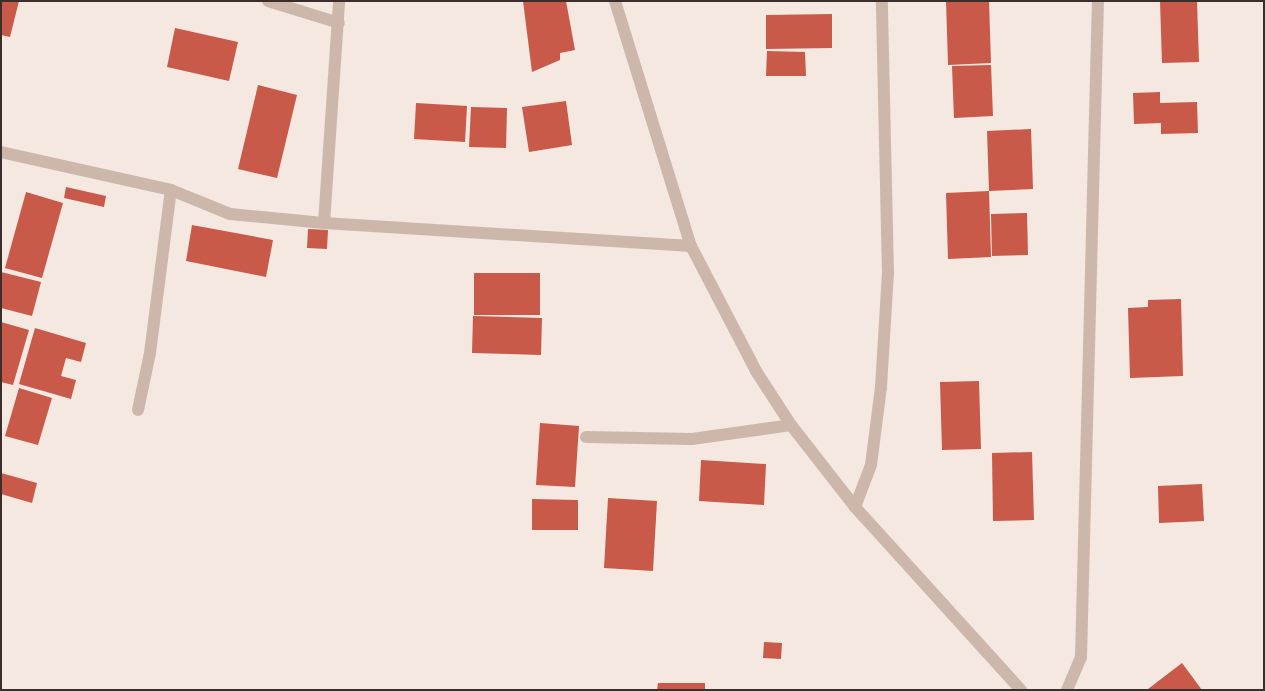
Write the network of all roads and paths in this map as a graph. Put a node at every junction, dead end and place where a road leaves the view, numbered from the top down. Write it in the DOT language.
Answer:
graph roads {
  1 [pos="268,1"];
  2 [pos="339,1"];
  3 [pos="616,1"];
  4 [pos="882,1"];
  5 [pos="1098,1"];
  6 [pos="339,23"];
  7 [pos="1,152"];
  8 [pos="171,190"];
  9 [pos="324,224"];
  10 [pos="691,246"];
  11 [pos="138,410"];
  12 [pos="791,425"];
  13 [pos="586,437"];
  14 [pos="855,507"];
  15 [pos="1021,690"];
  16 [pos="1068,690"];
  1 -- 6 [label="street"];
  2 -- 6 [label="street"];
  3 -- 10 [label="street"];
  4 -- 14 [label="street"];
  5 -- 16 [label="street"];
  6 -- 9 [label="street"];
  7 -- 8 [label="street"];
  8 -- 9 [label="street"];
  8 -- 11 [label="street"];
  9 -- 10 [label="street"];
  10 -- 12 [label="street"];
  12 -- 13 [label="street"];
  12 -- 14 [label="street"];
  14 -- 15 [label="street"];
}
